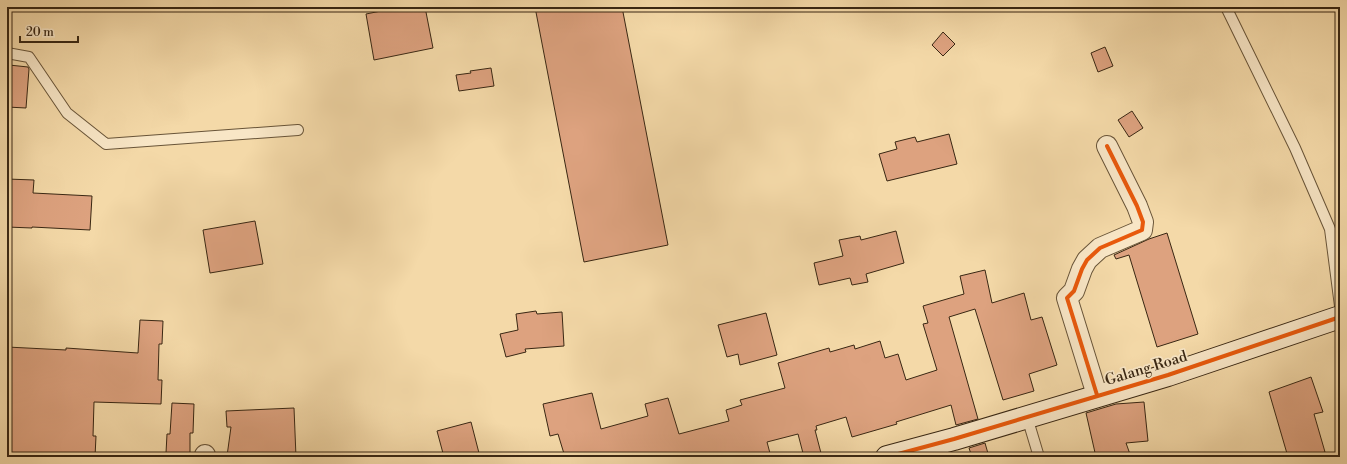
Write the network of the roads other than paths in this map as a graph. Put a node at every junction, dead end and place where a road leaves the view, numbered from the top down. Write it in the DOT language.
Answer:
graph roads {
  1 [pos="1226,7"];
  2 [pos="7,53"];
  3 [pos="298,130"];
  4 [pos="1106,146"];
  5 [pos="1340,306"];
  6 [pos="1340,317"];
  7 [pos="1097,395"];
  8 [pos="1027,417"];
  9 [pos="887,457"];
  10 [pos="1039,457"];
  1 -- 5 [label="lane"];
  2 -- 3 [label="lane"];
  4 -- 7 [label="street"];
  6 -- 7 [label="street, Galang Road"];
  7 -- 8 [label="street, Galang Road"];
  8 -- 9 [label="street, Galang Road"];
  8 -- 10 [label="lane"];
}
